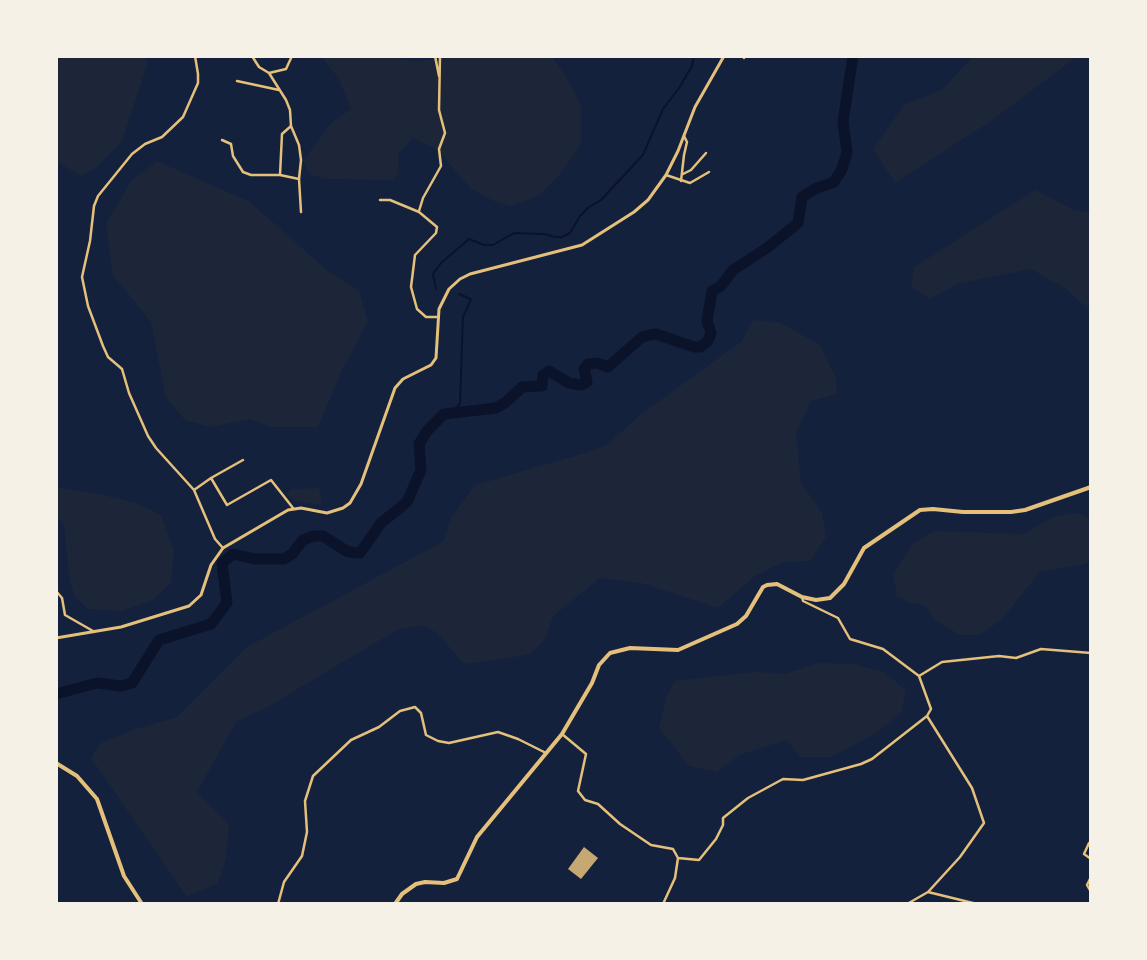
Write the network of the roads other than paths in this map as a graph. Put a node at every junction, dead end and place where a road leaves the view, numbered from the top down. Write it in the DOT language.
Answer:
graph roads {
  1 [pos="195,56"];
  2 [pos="252,56"];
  3 [pos="292,56"];
  4 [pos="435,56"];
  5 [pos="440,56"];
  6 [pos="724,56"];
  7 [pos="269,73"];
  8 [pos="439,76"];
  9 [pos="237,81"];
  10 [pos="280,91"];
  11 [pos="291,126"];
  12 [pos="684,136"];
  13 [pos="222,140"];
  14 [pos="706,152"];
  15 [pos="709,172"];
  16 [pos="683,174"];
  17 [pos="280,175"];
  18 [pos="666,175"];
  19 [pos="298,179"];
  20 [pos="681,181"];
  21 [pos="380,200"];
  22 [pos="301,212"];
  23 [pos="419,212"];
  24 [pos="438,317"];
  25 [pos="243,460"];
  26 [pos="211,478"];
  27 [pos="1091,487"];
  28 [pos="194,490"];
  29 [pos="293,508"];
  30 [pos="223,548"];
  31 [pos="56,591"];
  32 [pos="802,597"];
  33 [pos="96,633"];
  34 [pos="56,638"];
  35 [pos="1091,653"];
  36 [pos="919,676"];
  37 [pos="927,716"];
  38 [pos="562,734"];
  39 [pos="546,753"];
  40 [pos="56,763"];
  41 [pos="1089,843"];
  42 [pos="678,858"];
  43 [pos="1091,859"];
  44 [pos="1091,877"];
  45 [pos="928,892"];
  46 [pos="1091,892"];
  47 [pos="142,904"];
  48 [pos="278,904"];
  49 [pos="395,904"];
  50 [pos="663,904"];
  51 [pos="906,904"];
  52 [pos="977,904"];
  1 -- 28 [label="street"];
  2 -- 7 [label="street"];
  3 -- 7 [label="street"];
  4 -- 8 [label="street"];
  5 -- 8 [label="street"];
  6 -- 12 [label="street"];
  7 -- 10 [label="street"];
  8 -- 23 [label="street"];
  9 -- 10 [label="street"];
  10 -- 11 [label="street"];
  11 -- 17 [label="street"];
  11 -- 19 [label="street"];
  12 -- 16 [label="street"];
  12 -- 18 [label="street"];
  13 -- 17 [label="street"];
  14 -- 16 [label="street"];
  15 -- 20 [label="street"];
  16 -- 20 [label="street"];
  17 -- 19 [label="street"];
  18 -- 20 [label="street"];
  18 -- 24 [label="street"];
  19 -- 22 [label="street"];
  21 -- 23 [label="street"];
  23 -- 24 [label="street"];
  24 -- 29 [label="street"];
  25 -- 26 [label="street"];
  26 -- 28 [label="street"];
  26 -- 29 [label="street"];
  27 -- 32 [label="main road"];
  28 -- 30 [label="street"];
  29 -- 30 [label="street"];
  30 -- 33 [label="street"];
  31 -- 33 [label="street"];
  32 -- 36 [label="street"];
  32 -- 38 [label="main road"];
  33 -- 34 [label="street"];
  35 -- 36 [label="street"];
  36 -- 37 [label="street"];
  37 -- 42 [label="street"];
  37 -- 45 [label="street"];
  38 -- 39 [label="main road"];
  38 -- 42 [label="street"];
  39 -- 48 [label="street"];
  39 -- 49 [label="main road"];
  40 -- 47 [label="main road"];
  41 -- 43 [label="street"];
  42 -- 50 [label="street"];
  44 -- 46 [label="street"];
  45 -- 51 [label="street"];
  45 -- 52 [label="street"];
}
